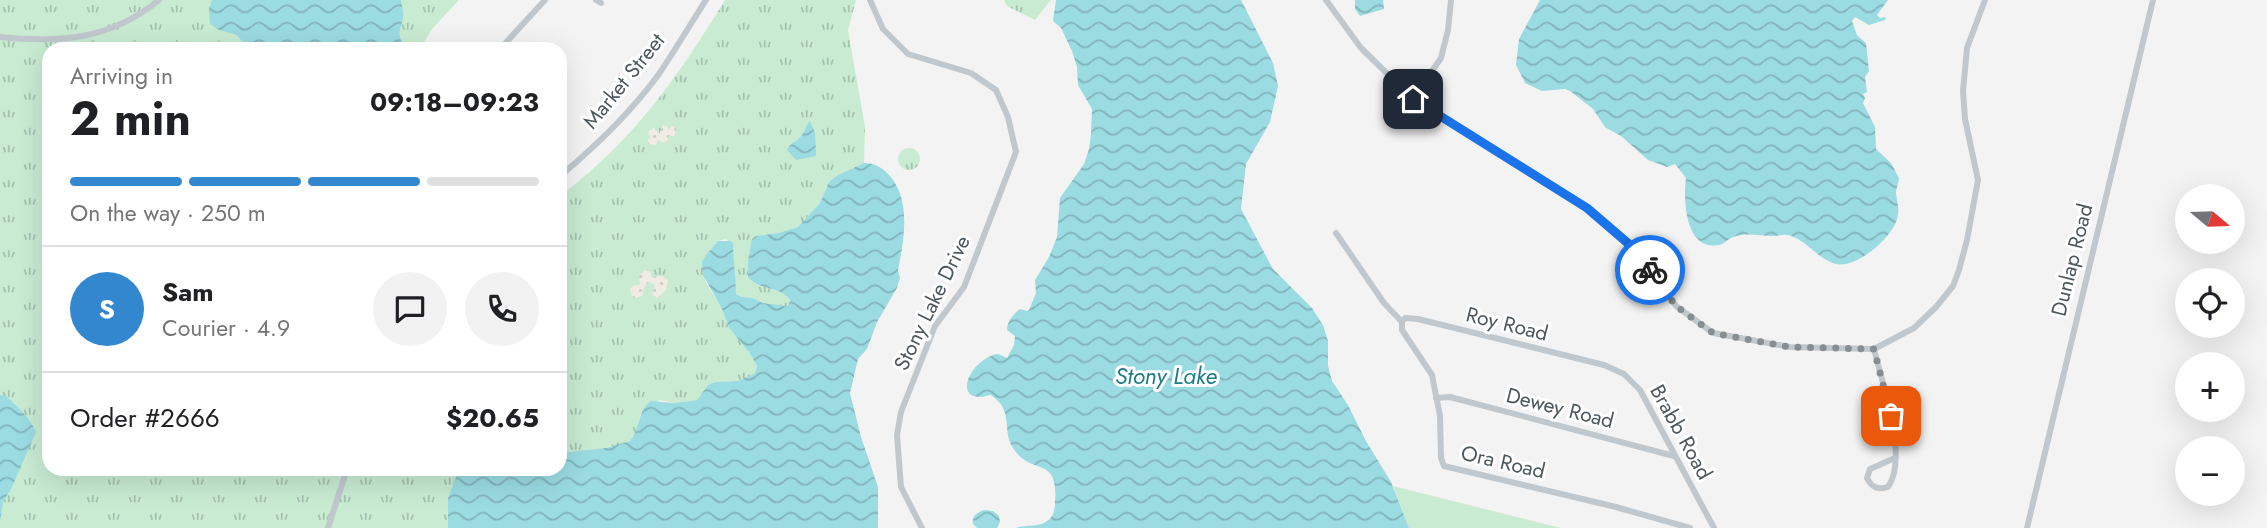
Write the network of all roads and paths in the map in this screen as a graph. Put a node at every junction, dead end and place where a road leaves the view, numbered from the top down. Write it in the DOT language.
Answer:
graph roads {
  1 [pos="159,0"];
  2 [pos="545,0"];
  3 [pos="706,0"];
  4 [pos="870,0"];
  5 [pos="1326,0"];
  6 [pos="1451,0"];
  7 [pos="1985,0"];
  8 [pos="2153,0"];
  9 [pos="0,37"];
  10 [pos="506,42"];
  11 [pos="1413,99"];
  12 [pos="567,170"];
  13 [pos="1336,233"];
  14 [pos="1402,322"];
  15 [pos="1874,349"];
  16 [pos="1604,365"];
  17 [pos="1436,398"];
  18 [pos="1674,456"];
  19 [pos="1895,458"];
  20 [pos="345,476"];
  21 [pos="328,528"];
  22 [pos="922,528"];
  23 [pos="1690,528"];
  24 [pos="1714,528"];
  25 [pos="2027,528"];
  1 -- 9 [label="street"];
  2 -- 10 [label="street"];
  3 -- 12 [label="street, Market Street"];
  4 -- 22 [label="street, Stony Lake Drive"];
  5 -- 11 [label="street"];
  6 -- 11 [label="street"];
  7 -- 15 [label="street"];
  8 -- 25 [label="street, Dunlap Road"];
  11 -- 15 [label="street"];
  13 -- 14 [label="street, Ora Road"];
  14 -- 16 [label="street, Roy Road"];
  14 -- 17 [label="street, Ora Road"];
  15 -- 19 [label="street"];
  16 -- 18 [label="street, Brabb Road"];
  17 -- 18 [label="street, Dewey Road"];
  17 -- 23 [label="street, Ora Road"];
  18 -- 24 [label="street, Brabb Road"];
  19 -- 19 [label="street"];
  20 -- 21 [label="street"];
}
